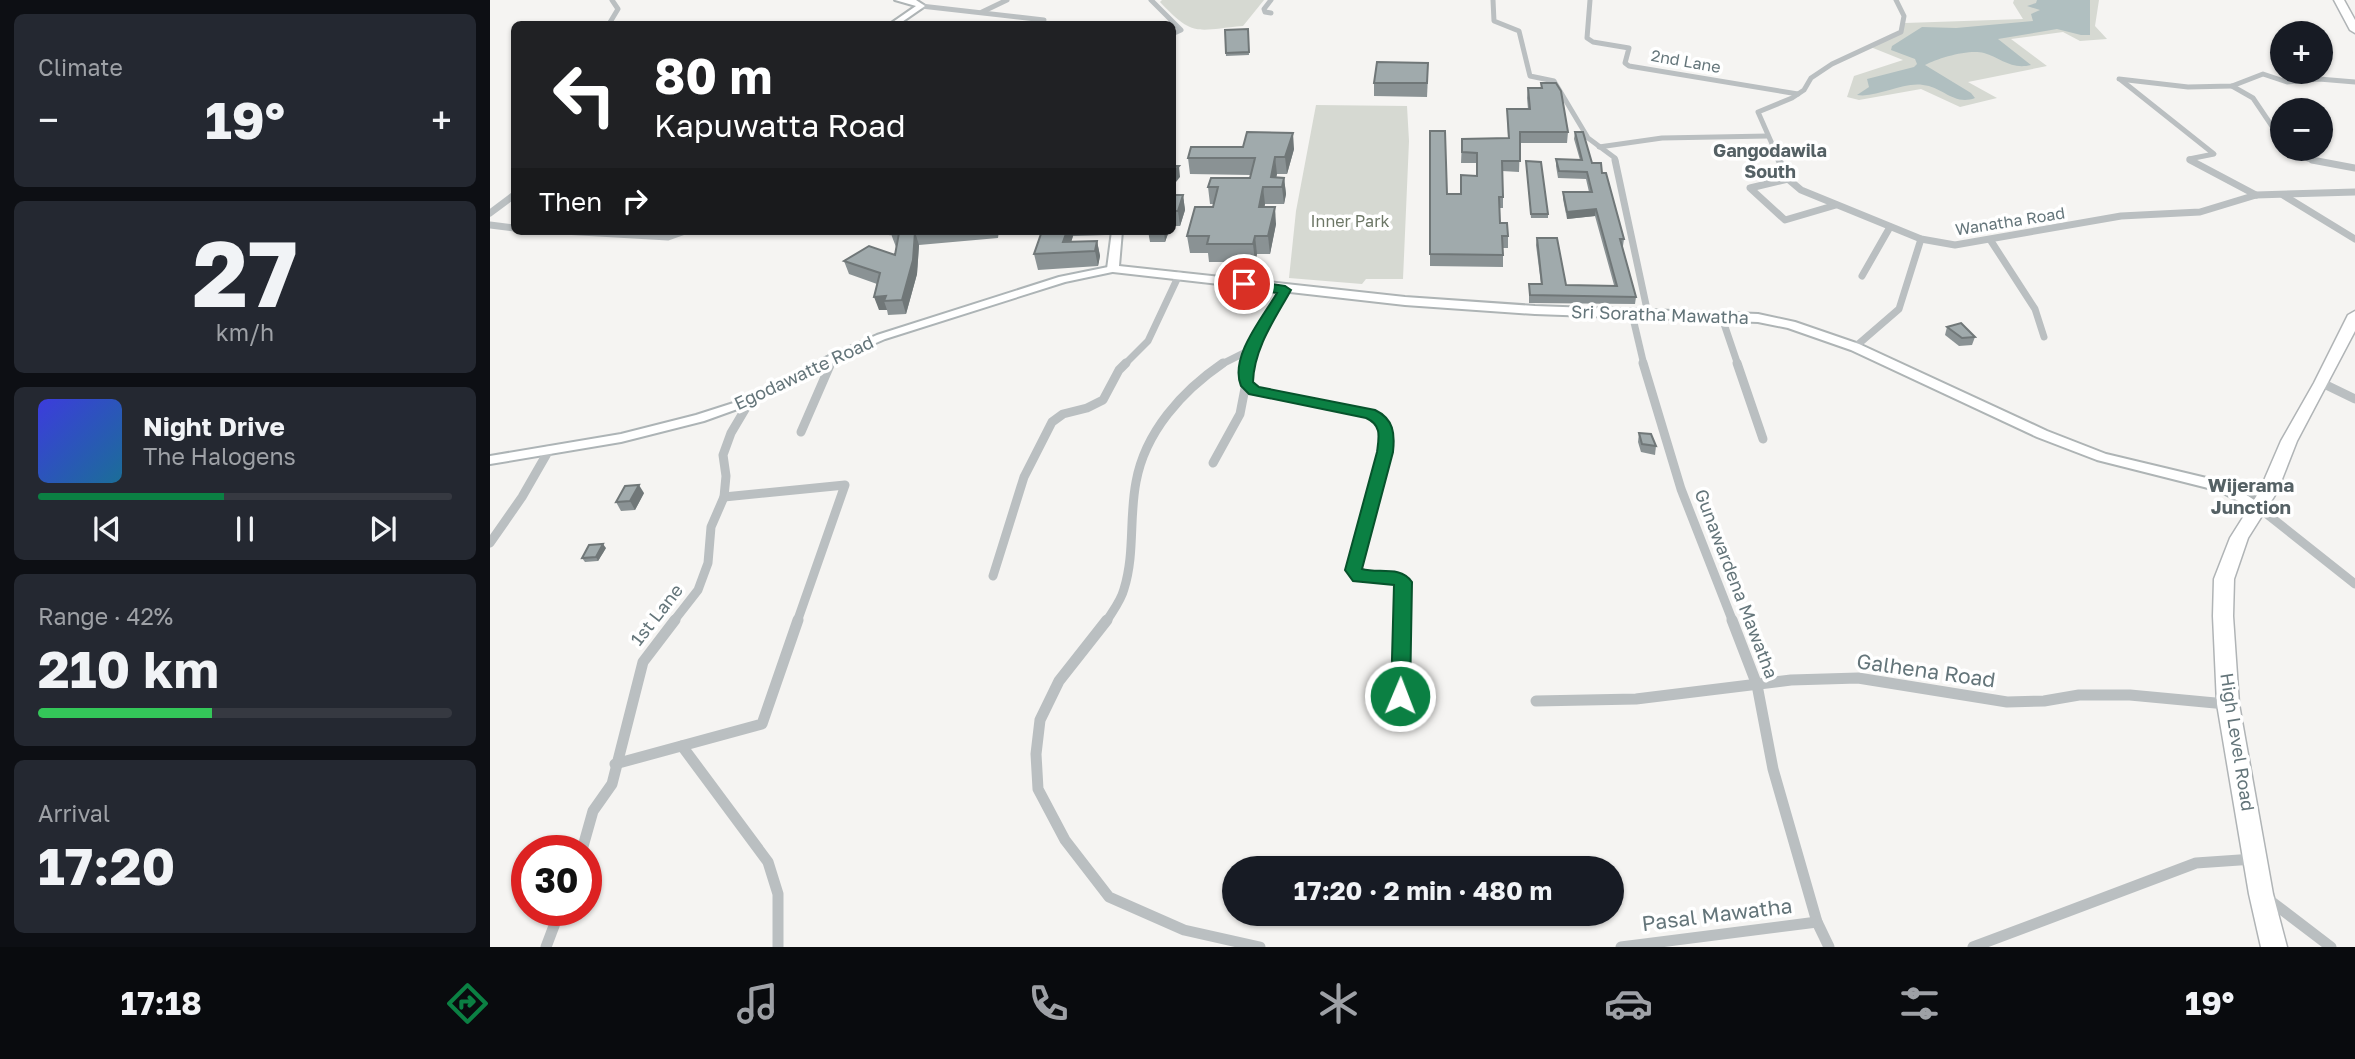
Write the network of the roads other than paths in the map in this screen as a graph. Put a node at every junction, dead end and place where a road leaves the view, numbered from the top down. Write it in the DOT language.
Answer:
graph roads {
  1 [pos="612,0"];
  2 [pos="899,0"];
  3 [pos="1007,0"];
  4 [pos="1151,0"];
  5 [pos="1271,0"];
  6 [pos="1493,0"];
  7 [pos="1590,0"];
  8 [pos="1896,0"];
  9 [pos="2339,0"];
  10 [pos="921,6"];
  11 [pos="981,13"];
  12 [pos="1272,13"];
  13 [pos="1044,20"];
  14 [pos="611,21"];
  15 [pos="898,21"];
  16 [pos="1172,21"];
  17 [pos="2355,30"];
  18 [pos="2355,82"];
  19 [pos="2232,86"];
  20 [pos="1798,94"];
  21 [pos="2270,123"];
  22 [pos="1768,136"];
  23 [pos="1600,147"];
  24 [pos="2318,161"];
  25 [pos="2355,168"];
  26 [pos="1788,179"];
  27 [pos="2355,192"];
  28 [pos="2283,194"];
  29 [pos="2256,195"];
  30 [pos="511,197"];
  31 [pos="1836,205"];
  32 [pos="490,213"];
  33 [pos="490,225"];
  34 [pos="1889,227"];
  35 [pos="511,228"];
  36 [pos="647,235"];
  37 [pos="671,235"];
  38 [pos="1117,235"];
  39 [pos="1921,239"];
  40 [pos="2355,239"];
  41 [pos="1991,241"];
  42 [pos="1113,269"];
  43 [pos="1179,275"];
  44 [pos="1862,276"];
  45 [pos="1285,290"];
  46 [pos="1632,314"];
  47 [pos="1648,314"];
  48 [pos="1721,315"];
  49 [pos="2355,315"];
  50 [pos="2044,337"];
  51 [pos="1855,347"];
  52 [pos="1252,349"];
  53 [pos="833,358"];
  54 [pos="1246,383"];
  55 [pos="2322,383"];
  56 [pos="2355,399"];
  57 [pos="750,401"];
  58 [pos="801,432"];
  59 [pos="1763,439"];
  60 [pos="549,450"];
  61 [pos="490,460"];
  62 [pos="1213,463"];
  63 [pos="724,497"];
  64 [pos="2263,500"];
  65 [pos="490,542"];
  66 [pos="993,576"];
  67 [pos="2355,584"];
  68 [pos="1757,685"];
  69 [pos="1400,696"];
  70 [pos="1536,701"];
  71 [pos="2228,705"];
  72 [pos="682,746"];
  73 [pos="615,764"];
  74 [pos="586,835"];
  75 [pos="2255,859"];
  76 [pos="2262,894"];
  77 [pos="1817,922"];
  78 [pos="554,926"];
  79 [pos="546,947"];
  80 [pos="778,947"];
  81 [pos="1260,947"];
  82 [pos="1621,947"];
  83 [pos="1829,947"];
  84 [pos="1973,947"];
  85 [pos="2274,947"];
  86 [pos="2331,947"];
  1 -- 14 [label="street"];
  2 -- 10 [label="main road"];
  3 -- 11 [label="street"];
  4 -- 16 [label="street"];
  5 -- 12 [label="street"];
  6 -- 23 [label="street"];
  7 -- 20 [label="street, 2nd Lane"];
  8 -- 20 [label="street"];
  9 -- 17 [label="highway"];
  10 -- 11 [label="street"];
  10 -- 15 [label="main road"];
  11 -- 13 [label="street"];
  18 -- 19 [label="street"];
  19 -- 21 [label="street"];
  19 -- 29 [label="street"];
  20 -- 22 [label="street"];
  22 -- 23 [label="street"];
  22 -- 26 [label="street"];
  23 -- 47 [label="street"];
  24 -- 25 [label="street"];
  26 -- 31 [label="street, Wanatha Road"];
  26 -- 31 [label="street"];
  27 -- 28 [label="street, Wanatha Road"];
  28 -- 29 [label="street, Wanatha Road"];
  28 -- 40 [label="street"];
  29 -- 41 [label="street, Wanatha Road"];
  30 -- 32 [label="street"];
  31 -- 34 [label="street, Wanatha Road"];
  33 -- 35 [label="street"];
  34 -- 39 [label="street, Wanatha Road"];
  34 -- 44 [label="street"];
  36 -- 37 [label="street"];
  38 -- 42 [label="main road"];
  39 -- 41 [label="street, Wanatha Road"];
  39 -- 51 [label="street"];
  41 -- 50 [label="street"];
  42 -- 43 [label="main road, Sri Soratha Mawatha"];
  42 -- 53 [label="street, Egodawatte Road"];
  43 -- 45 [label="main road, Sri Soratha Mawatha"];
  43 -- 66 [label="street"];
  45 -- 46 [label="main road, Sri Soratha Mawatha"];
  45 -- 52 [label="street"];
  46 -- 47 [label="main road, Sri Soratha Mawatha"];
  46 -- 68 [label="street, Gunawardena Mawatha"];
  47 -- 48 [label="main road, Sri Soratha Mawatha"];
  48 -- 51 [label="main road, Sri Soratha Mawatha"];
  48 -- 59 [label="street"];
  49 -- 55 [label="highway, High Level Road"];
  51 -- 64 [label="main road, Sri Soratha Mawatha"];
  52 -- 54 [label="street"];
  52 -- 81 [label="street"];
  53 -- 57 [label="street, Egodawatte Road"];
  53 -- 58 [label="street"];
  54 -- 62 [label="street"];
  54 -- 69 [label="street"];
  55 -- 56 [label="street"];
  55 -- 64 [label="highway, High Level Road"];
  57 -- 60 [label="street, Egodawatte Road"];
  57 -- 63 [label="street, 1st Lane"];
  60 -- 61 [label="street, Egodawatte Road"];
  60 -- 65 [label="street"];
  63 -- 72 [label="street"];
  63 -- 73 [label="street, 1st Lane"];
  64 -- 67 [label="street"];
  64 -- 71 [label="highway, High Level Road"];
  68 -- 70 [label="street, Galhena Road"];
  68 -- 71 [label="street, Galhena Road"];
  68 -- 77 [label="street, Gunawardena Mawatha"];
  71 -- 75 [label="highway, High Level Road"];
  72 -- 73 [label="street"];
  72 -- 80 [label="street"];
  73 -- 74 [label="street, 1st Lane"];
  75 -- 76 [label="highway, High Level Road"];
  75 -- 84 [label="street"];
  76 -- 85 [label="highway, High Level Road"];
  76 -- 86 [label="street"];
  77 -- 82 [label="street, Pasal Mawatha"];
  77 -- 83 [label="street, Gunawardena Mawatha"];
  78 -- 79 [label="street"];
}
